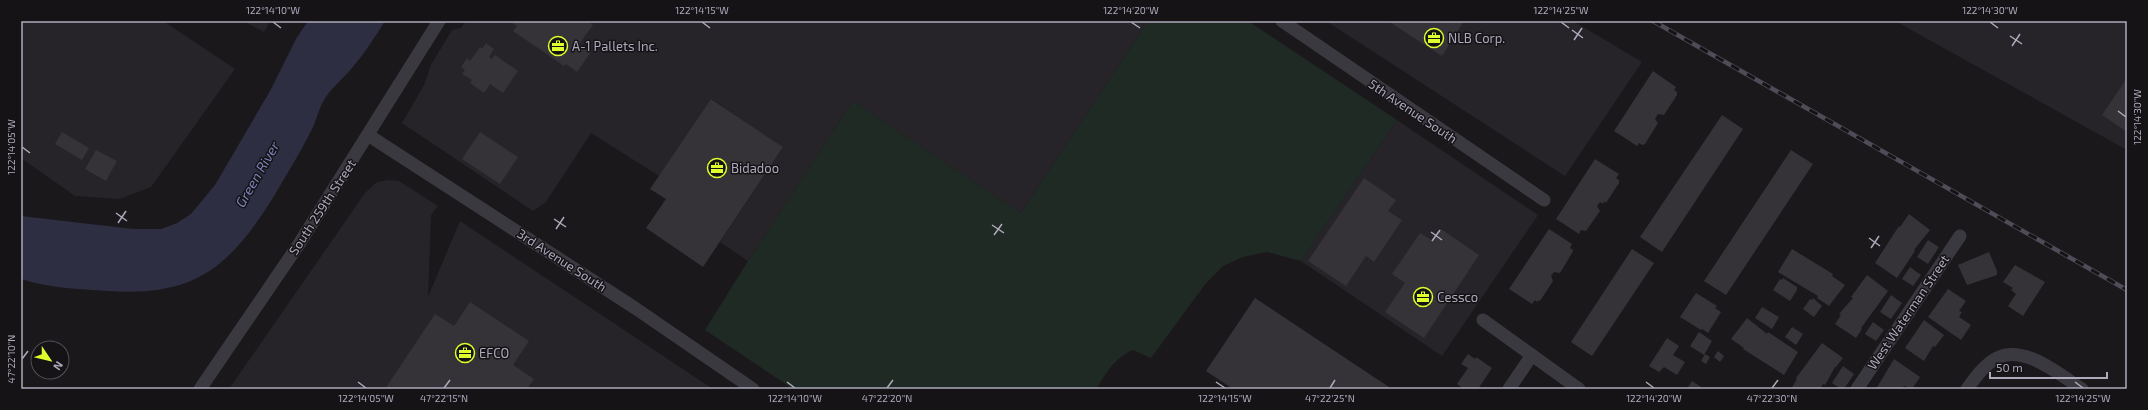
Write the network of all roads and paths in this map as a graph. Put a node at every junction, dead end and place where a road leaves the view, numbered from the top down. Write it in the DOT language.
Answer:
graph roads {
  1 [pos="440,21"];
  2 [pos="1282,21"];
  3 [pos="368,135"];
  4 [pos="1544,200"];
  5 [pos="1960,236"];
  6 [pos="1483,320"];
  7 [pos="1532,356"];
  8 [pos="200,389"];
  9 [pos="753,389"];
  10 [pos="1509,389"];
  11 [pos="1579,389"];
  12 [pos="1857,389"];
  13 [pos="1967,389"];
  14 [pos="2082,389"];
  1 -- 3 [label="street, South 259th Street"];
  2 -- 4 [label="street, 5th Avenue South"];
  3 -- 8 [label="street, South 259th Street"];
  3 -- 9 [label="street, 3rd Avenue South"];
  5 -- 12 [label="street, West Waterman Street"];
  6 -- 7 [label="street"];
  7 -- 10 [label="street"];
  7 -- 11 [label="street"];
  13 -- 14 [label="street"];
}
